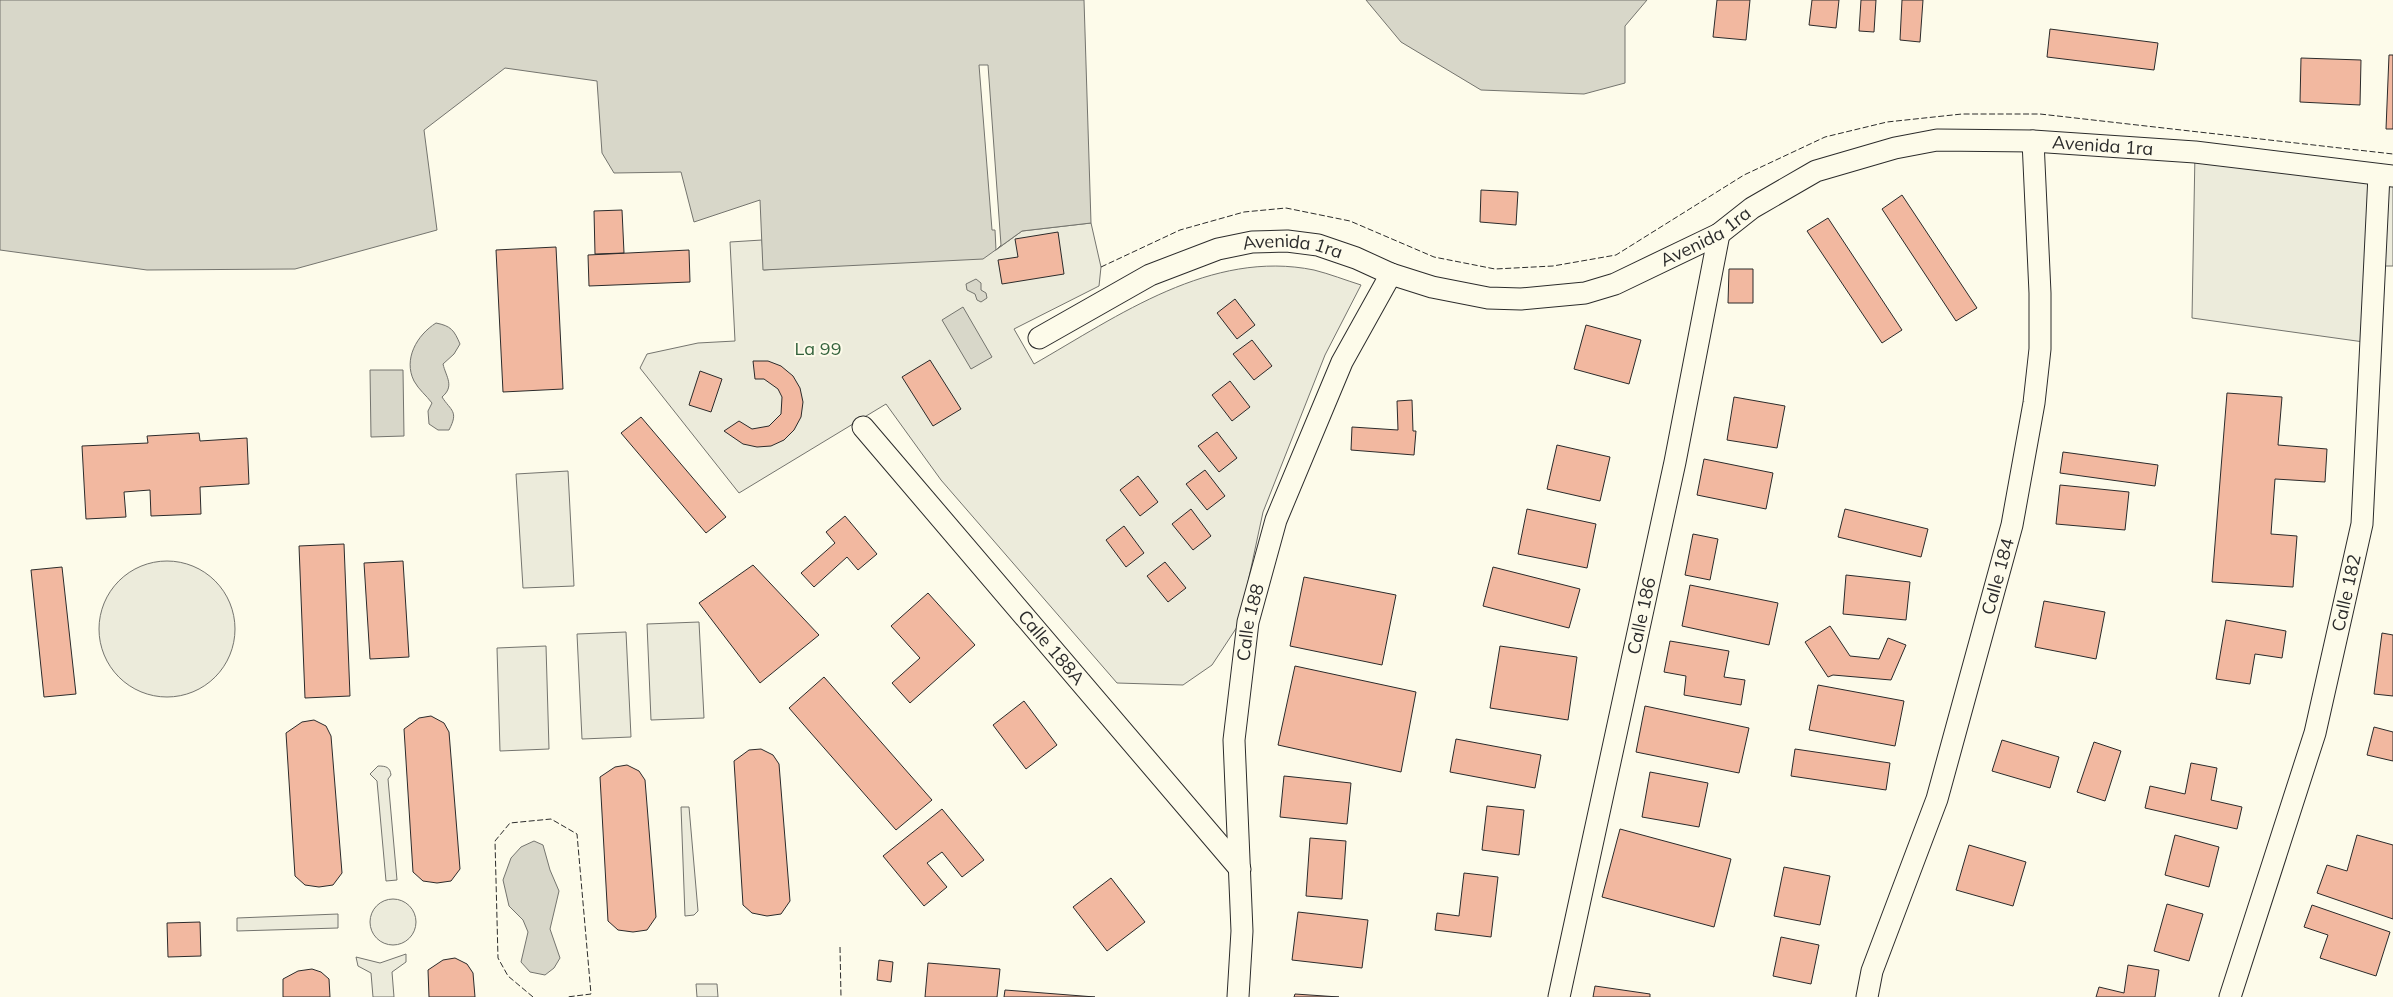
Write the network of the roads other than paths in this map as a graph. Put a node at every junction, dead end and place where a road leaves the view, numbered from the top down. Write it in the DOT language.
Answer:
graph roads {
  1 [pos="2033,141"];
  2 [pos="2386,175"];
  3 [pos="1719,234"];
  4 [pos="1391,274"];
  5 [pos="1038,338"];
  6 [pos="863,427"];
  7 [pos="1240,869"];
  8 [pos="1238,997"];
  9 [pos="1559,997"];
  10 [pos="1867,997"];
  11 [pos="2230,997"];
  1 -- 2 [label="street, Avenida 1ra"];
  1 -- 3 [label="street, Avenida 1ra"];
  1 -- 10 [label="street, Calle 184"];
  2 -- 11 [label="street, Calle 182"];
  3 -- 4 [label="street, Avenida 1ra"];
  3 -- 9 [label="street, Calle 186"];
  4 -- 5 [label="street, Avenida 1ra"];
  4 -- 7 [label="street, Calle 188"];
  6 -- 7 [label="street, Calle 188A"];
  7 -- 8 [label="street, Calle 188"];
}
